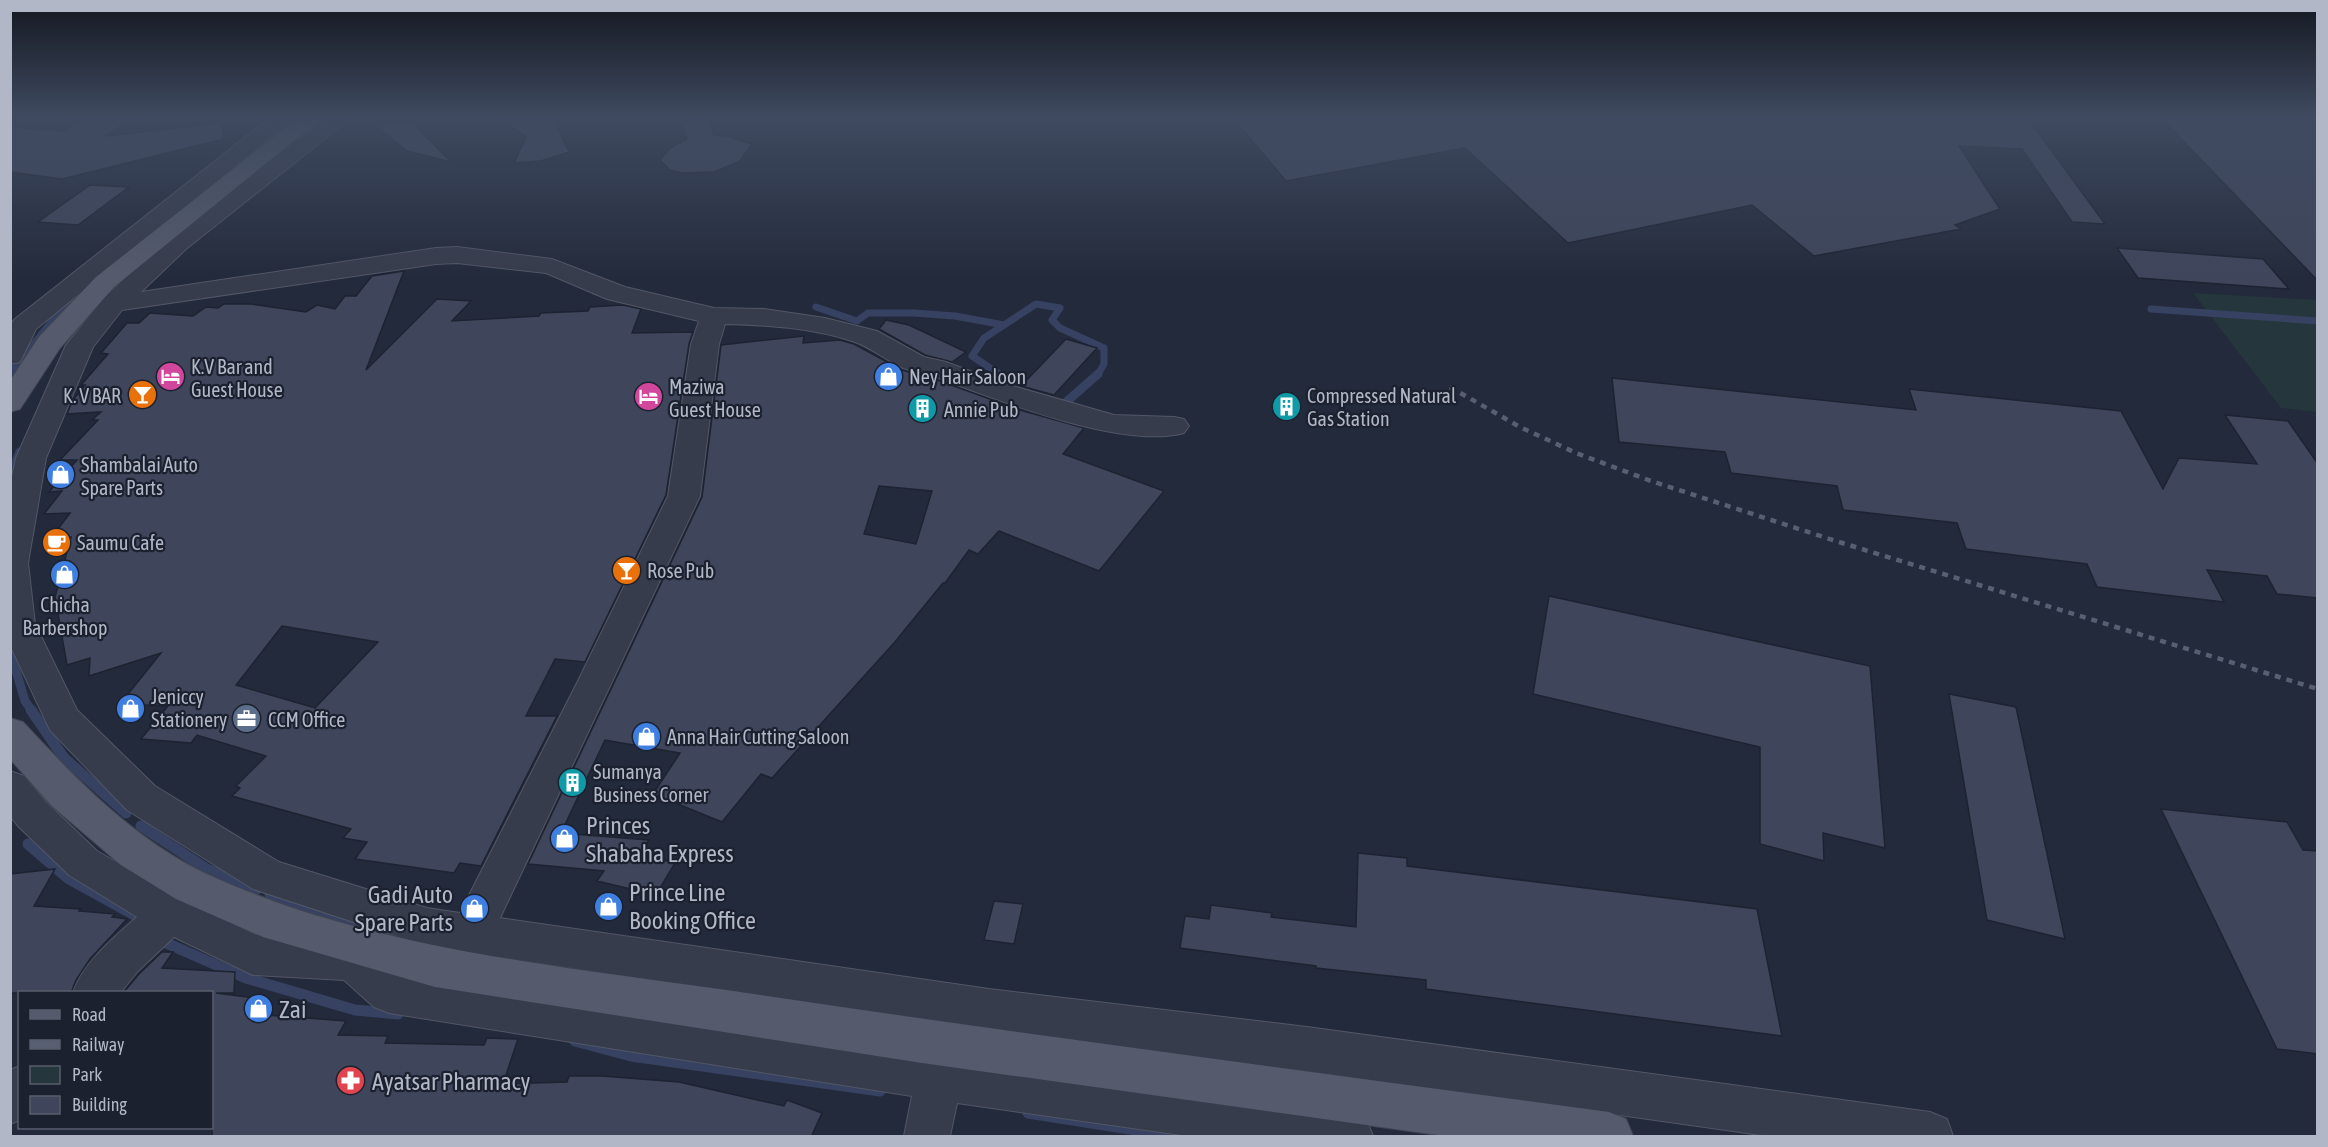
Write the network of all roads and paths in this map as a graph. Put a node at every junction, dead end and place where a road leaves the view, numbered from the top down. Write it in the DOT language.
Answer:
graph roads {
  1 [pos="217,171"];
  2 [pos="245,171"];
  3 [pos="272,171"];
  4 [pos="114,303"];
  5 [pos="714,316"];
  6 [pos="10,356"];
  7 [pos="10,403"];
  8 [pos="1174,426"];
  9 [pos="10,733"];
  10 [pos="10,787"];
  11 [pos="179,900"];
  12 [pos="472,932"];
  13 [pos="97,991"];
  14 [pos="939,1078"];
  15 [pos="927,1137"];
  16 [pos="1349,1137"];
  17 [pos="1609,1137"];
  18 [pos="1930,1137"];
  1 -- 6 [label="street"];
  2 -- 7 [label="main road"];
  3 -- 4 [label="street"];
  4 -- 5 [label="street"];
  4 -- 12 [label="street"];
  5 -- 8 [label="street"];
  5 -- 12 [label="street"];
  9 -- 11 [label="main road"];
  10 -- 11 [label="street"];
  11 -- 13 [label="street"];
  11 -- 14 [label="street"];
  11 -- 17 [label="main road"];
  12 -- 18 [label="street"];
  14 -- 15 [label="street"];
  14 -- 16 [label="street"];
}
